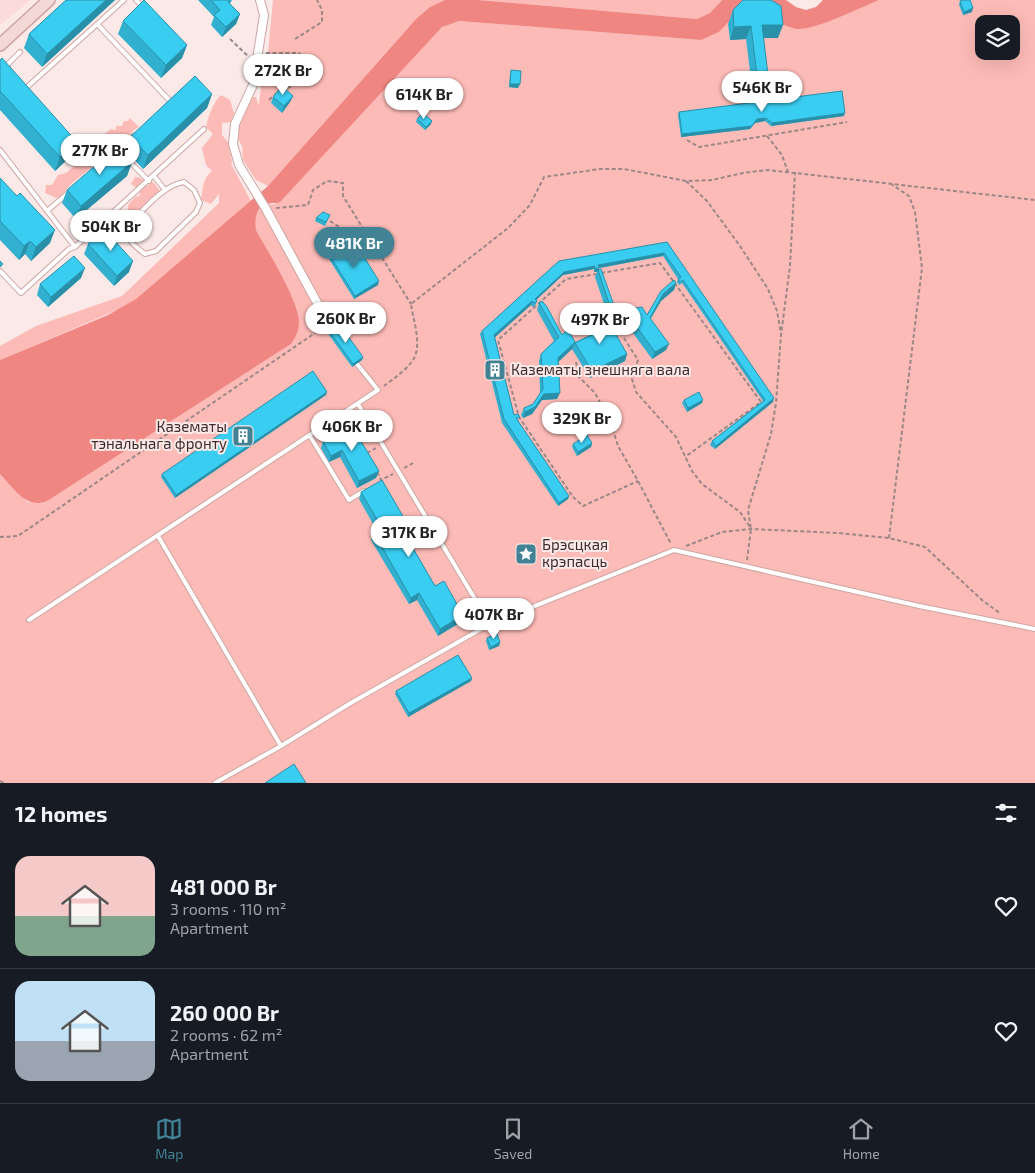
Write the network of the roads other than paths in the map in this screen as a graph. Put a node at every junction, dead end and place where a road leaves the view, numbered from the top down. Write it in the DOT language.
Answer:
graph roads {
  1 [pos="49,0"];
  2 [pos="124,0"];
  3 [pos="136,0"];
  4 [pos="260,0"];
  5 [pos="148,12"];
  6 [pos="98,25"];
  7 [pos="2,39"];
  8 [pos="20,52"];
  9 [pos="13,73"];
  10 [pos="20,80"];
  11 [pos="26,88"];
  12 [pos="33,95"];
  13 [pos="177,96"];
  14 [pos="170,102"];
  15 [pos="164,108"];
  16 [pos="204,129"];
  17 [pos="138,132"];
  18 [pos="72,139"];
  19 [pos="118,149"];
  20 [pos="0,150"];
  21 [pos="112,156"];
  22 [pos="105,162"];
  23 [pos="98,168"];
  24 [pos="90,174"];
  25 [pos="154,176"];
  26 [pos="149,181"];
  27 [pos="76,186"];
  28 [pos="165,190"];
  29 [pos="47,211"];
  30 [pos="75,247"];
  31 [pos="0,271"];
  32 [pos="333,332"];
  33 [pos="357,364"];
  34 [pos="358,404"];
  35 [pos="310,436"];
  36 [pos="366,490"];
  37 [pos="158,536"];
  38 [pos="29,620"];
  39 [pos="490,624"];
  40 [pos="1035,629"];
  41 [pos="281,746"];
  42 [pos="216,783"];
  1 -- 7 [label="main road"];
  2 -- 6 [label="lane"];
  3 -- 5 [label="lane"];
  4 -- 32 [label="street"];
  6 -- 11 [label="lane"];
  6 -- 14 [label="lane"];
  8 -- 9 [label="lane"];
  10 -- 11 [label="lane"];
  11 -- 12 [label="lane"];
  13 -- 14 [label="lane"];
  14 -- 15 [label="lane"];
  16 -- 25 [label="lane"];
  17 -- 19 [label="lane"];
  18 -- 23 [label="lane"];
  19 -- 21 [label="lane"];
  19 -- 26 [label="lane"];
  20 -- 29 [label="lane"];
  22 -- 23 [label="lane"];
  23 -- 24 [label="lane"];
  25 -- 26 [label="lane"];
  25 -- 28 [label="lane"];
  26 -- 30 [label="lane"];
  27 -- 29 [label="lane"];
  28 -- 28 [label="lane"];
  29 -- 30 [label="lane"];
  30 -- 31 [label="lane"];
  33 -- 34 [label="lane"];
  34 -- 35 [label="lane"];
  34 -- 39 [label="lane"];
  35 -- 36 [label="lane"];
  35 -- 37 [label="lane"];
  37 -- 38 [label="lane"];
  37 -- 41 [label="lane"];
  39 -- 40 [label="lane"];
  39 -- 41 [label="lane"];
  41 -- 42 [label="lane"];
}
